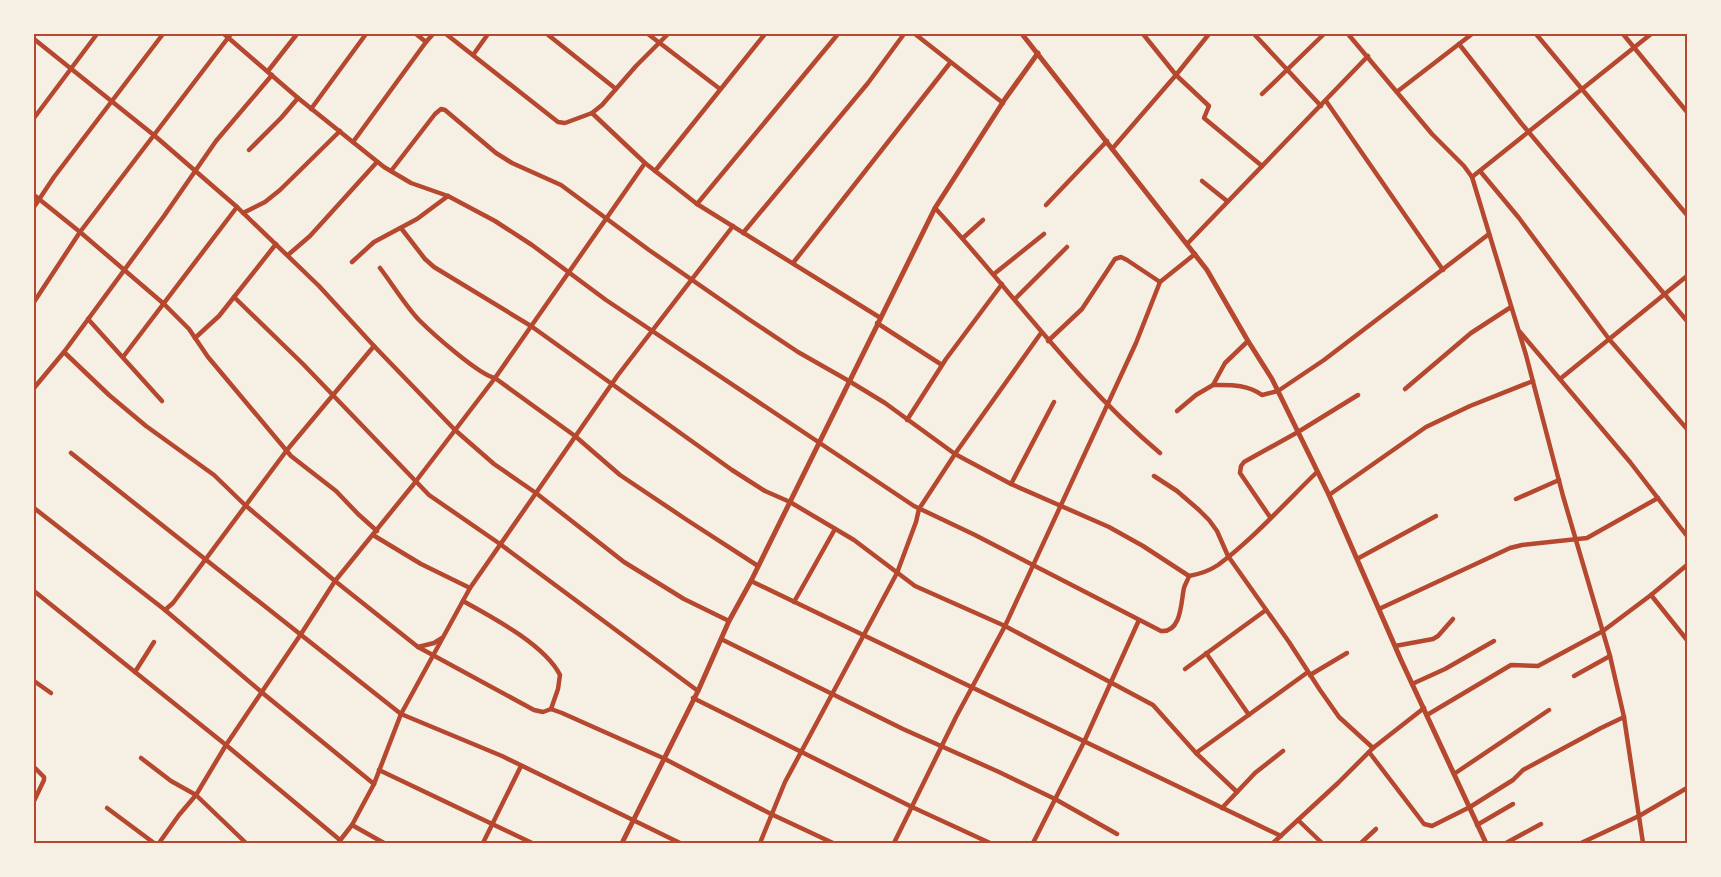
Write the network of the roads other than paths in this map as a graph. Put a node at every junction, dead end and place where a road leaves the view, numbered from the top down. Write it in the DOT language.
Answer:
graph roads {
  1 [pos="97,34"];
  2 [pos="163,34"];
  3 [pos="297,34"];
  4 [pos="366,34"];
  5 [pos="416,34"];
  6 [pos="433,34"];
  7 [pos="446,34"];
  8 [pos="488,34"];
  9 [pos="547,34"];
  10 [pos="648,34"];
  11 [pos="668,34"];
  12 [pos="766,34"];
  13 [pos="838,34"];
  14 [pos="904,34"];
  15 [pos="915,34"];
  16 [pos="1022,34"];
  17 [pos="1143,34"];
  18 [pos="1208,34"];
  19 [pos="1254,34"];
  20 [pos="1324,34"];
  21 [pos="1348,34"];
  22 [pos="1472,34"];
  23 [pos="1536,34"];
  24 [pos="1623,34"];
  25 [pos="1651,34"];
  26 [pos="228,35"];
  27 [pos="34,39"];
  28 [pos="426,42"];
  29 [pos="659,43"];
  30 [pos="1458,44"];
  31 [pos="1634,47"];
  32 [pos="1038,53"];
  33 [pos="473,54"];
  34 [pos="1368,56"];
  35 [pos="950,63"];
  36 [pos="71,69"];
  37 [pos="1288,70"];
  38 [pos="270,73"];
  39 [pos="1176,75"];
  40 [pos="720,89"];
  41 [pos="1582,89"];
  42 [pos="616,90"];
  43 [pos="1398,91"];
  44 [pos="1262,94"];
  45 [pos="298,98"];
  46 [pos="1326,101"];
  47 [pos="112,102"];
  48 [pos="1003,103"];
  49 [pos="1321,106"];
  50 [pos="311,109"];
  51 [pos="1687,112"];
  52 [pos="592,113"];
  53 [pos="34,118"];
  54 [pos="340,131"];
  55 [pos="1528,132"];
  56 [pos="155,136"];
  57 [pos="1107,141"];
  58 [pos="353,142"];
  59 [pos="1112,149"];
  60 [pos="249,150"];
  61 [pos="377,162"];
  62 [pos="645,163"];
  63 [pos="1262,166"];
  64 [pos="196,171"];
  65 [pos="391,171"];
  66 [pos="1480,171"];
  67 [pos="654,172"];
  68 [pos="1472,177"];
  69 [pos="1202,181"];
  70 [pos="34,195"];
  71 [pos="448,196"];
  72 [pos="39,200"];
  73 [pos="1227,201"];
  74 [pos="697,204"];
  75 [pos="1046,205"];
  76 [pos="34,207"];
  77 [pos="237,207"];
  78 [pos="935,208"];
  79 [pos="243,213"];
  80 [pos="1687,215"];
  81 [pos="606,220"];
  82 [pos="983,220"];
  83 [pos="733,226"];
  84 [pos="401,228"];
  85 [pos="80,232"];
  86 [pos="743,233"];
  87 [pos="1044,234"];
  88 [pos="1489,234"];
  89 [pos="963,238"];
  90 [pos="276,244"];
  91 [pos="1187,244"];
  92 [pos="1067,246"];
  93 [pos="1195,254"];
  94 [pos="288,255"];
  95 [pos="352,262"];
  96 [pos="793,263"];
  97 [pos="380,268"];
  98 [pos="124,270"];
  99 [pos="1443,270"];
  100 [pos="568,273"];
  101 [pos="994,274"];
  102 [pos="1687,276"];
  103 [pos="692,279"];
  104 [pos="1160,282"];
  105 [pos="1002,284"];
  106 [pos="1664,294"];
  107 [pos="234,297"];
  108 [pos="1015,300"];
  109 [pos="34,302"];
  110 [pos="164,304"];
  111 [pos="1511,307"];
  112 [pos="880,317"];
  113 [pos="88,319"];
  114 [pos="1687,321"];
  115 [pos="877,323"];
  116 [pos="531,326"];
  117 [pos="652,330"];
  118 [pos="1518,330"];
  119 [pos="1042,333"];
  120 [pos="195,338"];
  121 [pos="1609,339"];
  122 [pos="1048,341"];
  123 [pos="1248,342"];
  124 [pos="374,346"];
  125 [pos="64,352"];
  126 [pos="123,357"];
  127 [pos="942,365"];
  128 [pos="495,378"];
  129 [pos="1560,379"];
  130 [pos="849,381"];
  131 [pos="1533,381"];
  132 [pos="612,384"];
  133 [pos="1213,385"];
  134 [pos="34,388"];
  135 [pos="1405,389"];
  136 [pos="1278,391"];
  137 [pos="1358,395"];
  138 [pos="333,396"];
  139 [pos="162,401"];
  140 [pos="1054,402"];
  141 [pos="1107,404"];
  142 [pos="1177,411"];
  143 [pos="907,420"];
  144 [pos="1687,428"];
  145 [pos="455,430"];
  146 [pos="1298,432"];
  147 [pos="575,436"];
  148 [pos="818,443"];
  149 [pos="287,450"];
  150 [pos="71,453"];
  151 [pos="1160,453"];
  152 [pos="955,454"];
  153 [pos="1317,472"];
  154 [pos="1154,476"];
  155 [pos="1559,480"];
  156 [pos="416,482"];
  157 [pos="1011,484"];
  158 [pos="536,493"];
  159 [pos="1329,495"];
  160 [pos="1658,498"];
  161 [pos="1516,499"];
  162 [pos="790,502"];
  163 [pos="245,505"];
  164 [pos="1060,506"];
  165 [pos="34,508"];
  166 [pos="919,509"];
  167 [pos="1436,516"];
  168 [pos="1270,517"];
  169 [pos="835,528"];
  170 [pos="377,530"];
  171 [pos="373,535"];
  172 [pos="1687,536"];
  173 [pos="1576,539"];
  174 [pos="500,544"];
  175 [pos="1228,556"];
  176 [pos="206,559"];
  177 [pos="1357,559"];
  178 [pos="1687,565"];
  179 [pos="758,566"];
  180 [pos="1032,566"];
  181 [pos="897,573"];
  182 [pos="1190,576"];
  183 [pos="751,580"];
  184 [pos="335,581"];
  185 [pos="470,588"];
  186 [pos="34,590"];
  187 [pos="1651,595"];
  188 [pos="463,601"];
  189 [pos="794,602"];
  190 [pos="1379,608"];
  191 [pos="165,610"];
  192 [pos="1266,610"];
  193 [pos="1453,619"];
  194 [pos="1139,620"];
  195 [pos="729,621"];
  196 [pos="1005,626"];
  197 [pos="1603,631"];
  198 [pos="301,634"];
  199 [pos="444,636"];
  200 [pos="863,636"];
  201 [pos="721,639"];
  202 [pos="1687,640"];
  203 [pos="1494,641"];
  204 [pos="154,642"];
  205 [pos="1395,646"];
  206 [pos="418,647"];
  207 [pos="1206,653"];
  208 [pos="1347,653"];
  209 [pos="433,656"];
  210 [pos="1610,656"];
  211 [pos="1185,669"];
  212 [pos="135,672"];
  213 [pos="1309,674"];
  214 [pos="1574,676"];
  215 [pos="34,681"];
  216 [pos="1112,683"];
  217 [pos="1412,684"];
  218 [pos="972,686"];
  219 [pos="698,691"];
  220 [pos="51,693"];
  221 [pos="261,693"];
  222 [pos="832,693"];
  223 [pos="693,698"];
  224 [pos="1424,708"];
  225 [pos="551,709"];
  226 [pos="1549,710"];
  227 [pos="401,714"];
  228 [pos="1249,715"];
  229 [pos="1427,715"];
  230 [pos="1624,718"];
  231 [pos="1084,742"];
  232 [pos="226,745"];
  233 [pos="942,746"];
  234 [pos="1371,750"];
  235 [pos="802,751"];
  236 [pos="1283,751"];
  237 [pos="1196,753"];
  238 [pos="141,758"];
  239 [pos="663,758"];
  240 [pos="521,766"];
  241 [pos="34,767"];
  242 [pos="379,770"];
  243 [pos="1454,774"];
  244 [pos="374,784"];
  245 [pos="1687,788"];
  246 [pos="1237,792"];
  247 [pos="196,795"];
  248 [pos="1055,799"];
  249 [pos="34,801"];
  250 [pos="1513,804"];
  251 [pos="912,807"];
  252 [pos="1470,807"];
  253 [pos="107,808"];
  254 [pos="1222,808"];
  255 [pos="771,814"];
  256 [pos="1639,816"];
  257 [pos="632,820"];
  258 [pos="1298,820"];
  259 [pos="1478,824"];
  260 [pos="1541,824"];
  261 [pos="352,825"];
  262 [pos="492,825"];
  263 [pos="1376,829"];
  264 [pos="1117,834"];
  265 [pos="1281,836"];
  266 [pos="339,842"];
  267 [pos="154,843"];
  268 [pos="159,843"];
  269 [pos="246,843"];
  270 [pos="384,843"];
  271 [pos="483,843"];
  272 [pos="532,843"];
  273 [pos="622,843"];
  274 [pos="680,843"];
  275 [pos="760,843"];
  276 [pos="833,843"];
  277 [pos="894,843"];
  278 [pos="990,843"];
  279 [pos="1033,843"];
  280 [pos="1273,843"];
  281 [pos="1322,843"];
  282 [pos="1360,843"];
  283 [pos="1486,843"];
  284 [pos="1506,843"];
  285 [pos="1581,843"];
  286 [pos="1643,843"];
  1 -- 36 [label="street"];
  2 -- 47 [label="street"];
  3 -- 38 [label="street"];
  4 -- 50 [label="street"];
  5 -- 28 [label="street"];
  6 -- 28 [label="street"];
  7 -- 33 [label="street"];
  8 -- 33 [label="street"];
  9 -- 42 [label="street"];
  10 -- 29 [label="street"];
  11 -- 29 [label="street"];
  12 -- 40 [label="street"];
  13 -- 74 [label="street"];
  14 -- 86 [label="street"];
  15 -- 35 [label="street"];
  16 -- 32 [label="street"];
  17 -- 39 [label="street"];
  18 -- 39 [label="street"];
  19 -- 37 [label="street"];
  20 -- 37 [label="street"];
  21 -- 34 [label="street"];
  22 -- 30 [label="street"];
  23 -- 41 [label="street"];
  24 -- 31 [label="street"];
  25 -- 31 [label="street"];
  26 -- 38 [label="street"];
  26 -- 56 [label="street"];
  27 -- 36 [label="street"];
  28 -- 58 [label="street"];
  29 -- 40 [label="street"];
  29 -- 42 [label="street"];
  30 -- 43 [label="street"];
  30 -- 55 [label="street"];
  31 -- 41 [label="street"];
  31 -- 51 [label="street"];
  32 -- 48 [label="street"];
  32 -- 57 [label="street"];
  33 -- 52 [label="street"];
  34 -- 43 [label="street"];
  34 -- 46 [label="street"];
  35 -- 48 [label="street"];
  35 -- 96 [label="street"];
  36 -- 47 [label="street"];
  36 -- 53 [label="street"];
  37 -- 44 [label="street"];
  37 -- 49 [label="street"];
  38 -- 45 [label="street"];
  38 -- 64 [label="street"];
  39 -- 59 [label="street"];
  39 -- 63 [label="street"];
  40 -- 67 [label="street"];
  41 -- 55 [label="street"];
  41 -- 80 [label="street"];
  42 -- 52 [label="street"];
  43 -- 68 [label="street"];
  45 -- 50 [label="street"];
  45 -- 60 [label="street"];
  46 -- 49 [label="street"];
  46 -- 99 [label="street"];
  47 -- 56 [label="street"];
  47 -- 72 [label="street"];
  48 -- 78 [label="street"];
  49 -- 63 [label="street"];
  50 -- 54 [label="street"];
  52 -- 62 [label="street"];
  54 -- 58 [label="street"];
  54 -- 79 [label="street"];
  55 -- 66 [label="street"];
  55 -- 106 [label="street"];
  56 -- 64 [label="street"];
  56 -- 85 [label="street"];
  57 -- 59 [label="street"];
  57 -- 75 [label="street"];
  58 -- 61 [label="street"];
  59 -- 91 [label="street"];
  61 -- 65 [label="street"];
  61 -- 94 [label="street"];
  62 -- 67 [label="street"];
  62 -- 81 [label="street"];
  63 -- 73 [label="street"];
  64 -- 77 [label="street"];
  64 -- 98 [label="street"];
  65 -- 71 [label="street"];
  65 -- 81 [label="street"];
  66 -- 68 [label="street"];
  66 -- 121 [label="street"];
  67 -- 74 [label="street"];
  68 -- 88 [label="street"];
  69 -- 73 [label="street"];
  70 -- 72 [label="street"];
  71 -- 84 [label="street"];
  71 -- 100 [label="street"];
  72 -- 76 [label="street"];
  72 -- 85 [label="street"];
  73 -- 91 [label="street"];
  74 -- 83 [label="street"];
  77 -- 79 [label="street"];
  77 -- 110 [label="street"];
  78 -- 89 [label="street"];
  78 -- 112 [label="street"];
  79 -- 90 [label="street"];
  81 -- 100 [label="street"];
  81 -- 103 [label="street"];
  82 -- 89 [label="street"];
  83 -- 86 [label="street"];
  83 -- 103 [label="street"];
  84 -- 95 [label="street"];
  84 -- 116 [label="street"];
  85 -- 98 [label="street"];
  85 -- 109 [label="street"];
  86 -- 96 [label="street"];
  87 -- 101 [label="street"];
  88 -- 99 [label="street"];
  88 -- 111 [label="street"];
  89 -- 101 [label="street"];
  90 -- 94 [label="street"];
  90 -- 107 [label="street"];
  91 -- 93 [label="street"];
  92 -- 108 [label="street"];
  93 -- 104 [label="street"];
  93 -- 123 [label="street"];
  94 -- 124 [label="street"];
  96 -- 112 [label="street"];
  97 -- 128 [label="street"];
  98 -- 110 [label="street"];
  98 -- 113 [label="street"];
  99 -- 136 [label="street"];
  100 -- 116 [label="street"];
  100 -- 117 [label="street"];
  101 -- 105 [label="street"];
  102 -- 106 [label="street"];
  103 -- 117 [label="street"];
  103 -- 130 [label="street"];
  104 -- 122 [label="street"];
  104 -- 141 [label="street"];
  105 -- 108 [label="street"];
  105 -- 127 [label="street"];
  106 -- 114 [label="street"];
  106 -- 121 [label="street"];
  107 -- 120 [label="street"];
  107 -- 138 [label="street"];
  108 -- 119 [label="street"];
  110 -- 120 [label="street"];
  110 -- 126 [label="street"];
  111 -- 118 [label="street"];
  111 -- 135 [label="street"];
  112 -- 115 [label="street"];
  113 -- 125 [label="street"];
  113 -- 126 [label="street"];
  115 -- 127 [label="street"];
  115 -- 130 [label="street"];
  116 -- 128 [label="street"];
  116 -- 132 [label="street"];
  117 -- 132 [label="street"];
  117 -- 148 [label="street"];
  118 -- 129 [label="street"];
  118 -- 131 [label="street"];
  119 -- 122 [label="street"];
  119 -- 152 [label="street"];
  120 -- 149 [label="street"];
  121 -- 129 [label="street"];
  121 -- 144 [label="street"];
  122 -- 141 [label="street"];
  123 -- 133 [label="street"];
  123 -- 136 [label="street"];
  124 -- 138 [label="street"];
  124 -- 145 [label="street"];
  125 -- 134 [label="street"];
  125 -- 163 [label="street"];
  126 -- 139 [label="street"];
  127 -- 143 [label="street"];
  128 -- 145 [label="street"];
  128 -- 147 [label="street"];
  129 -- 160 [label="street"];
  130 -- 143 [label="street"];
  130 -- 148 [label="street"];
  131 -- 155 [label="street"];
  131 -- 159 [label="street"];
  132 -- 147 [label="street"];
  132 -- 162 [label="street"];
  133 -- 136 [label="street"];
  133 -- 142 [label="street"];
  136 -- 146 [label="street"];
  137 -- 146 [label="street"];
  138 -- 149 [label="street"];
  138 -- 156 [label="street"];
  140 -- 157 [label="street"];
  141 -- 151 [label="street"];
  141 -- 164 [label="street"];
  143 -- 152 [label="street"];
  145 -- 156 [label="street"];
  145 -- 158 [label="street"];
  146 -- 153 [label="street"];
  146 -- 168 [label="street"];
  147 -- 158 [label="street"];
  147 -- 179 [label="street"];
  148 -- 162 [label="street"];
  148 -- 166 [label="street"];
  149 -- 163 [label="street"];
  149 -- 170 [label="street"];
  150 -- 176 [label="street"];
  152 -- 157 [label="street"];
  152 -- 166 [label="street"];
  153 -- 159 [label="street"];
  153 -- 168 [label="street"];
  154 -- 175 [label="street"];
  155 -- 161 [label="street"];
  155 -- 173 [label="street"];
  156 -- 170 [label="street"];
  156 -- 174 [label="street"];
  157 -- 164 [label="street"];
  158 -- 174 [label="street"];
  158 -- 195 [label="street"];
  159 -- 177 [label="street"];
  160 -- 172 [label="street"];
  160 -- 173 [label="street"];
  162 -- 169 [label="street"];
  162 -- 179 [label="street"];
  163 -- 176 [label="street"];
  163 -- 184 [label="street"];
  164 -- 180 [label="street"];
  164 -- 182 [label="street"];
  165 -- 191 [label="street"];
  166 -- 180 [label="street"];
  166 -- 181 [label="street"];
  167 -- 177 [label="street"];
  168 -- 175 [label="street"];
  169 -- 181 [label="street"];
  169 -- 189 [label="street"];
  170 -- 171 [label="street"];
  171 -- 184 [label="street"];
  171 -- 185 [label="street"];
  173 -- 190 [label="street"];
  173 -- 197 [label="street"];
  174 -- 185 [label="street"];
  174 -- 219 [label="street"];
  175 -- 182 [label="street"];
  175 -- 192 [label="street"];
  176 -- 191 [label="street"];
  176 -- 198 [label="street"];
  177 -- 190 [label="street"];
  178 -- 187 [label="street"];
  179 -- 183 [label="street"];
  180 -- 194 [label="street"];
  180 -- 196 [label="street"];
  181 -- 196 [label="street"];
  181 -- 200 [label="street"];
  182 -- 194 [label="street"];
  183 -- 189 [label="street"];
  183 -- 195 [label="street"];
  184 -- 198 [label="street"];
  184 -- 206 [label="street"];
  185 -- 188 [label="street"];
  186 -- 212 [label="street"];
  187 -- 197 [label="street"];
  187 -- 202 [label="street"];
  188 -- 199 [label="street"];
  188 -- 225 [label="street"];
  189 -- 200 [label="street"];
  190 -- 205 [label="street"];
  191 -- 221 [label="street"];
  192 -- 207 [label="street"];
  192 -- 213 [label="street"];
  193 -- 205 [label="street"];
  194 -- 216 [label="street"];
  195 -- 201 [label="street"];
  196 -- 216 [label="street"];
  196 -- 218 [label="street"];
  197 -- 210 [label="street"];
  197 -- 229 [label="street"];
  198 -- 221 [label="street"];
  198 -- 227 [label="street"];
  199 -- 206 [label="street"];
  199 -- 209 [label="street"];
  200 -- 218 [label="street"];
  200 -- 222 [label="street"];
  201 -- 219 [label="street"];
  201 -- 222 [label="street"];
  203 -- 217 [label="street"];
  204 -- 212 [label="street"];
  205 -- 217 [label="street"];
  206 -- 209 [label="street"];
  207 -- 211 [label="street"];
  207 -- 228 [label="street"];
  208 -- 213 [label="street"];
  209 -- 225 [label="street"];
  209 -- 227 [label="street"];
  210 -- 214 [label="street"];
  210 -- 230 [label="street"];
  212 -- 232 [label="street"];
  213 -- 228 [label="street"];
  213 -- 234 [label="street"];
  215 -- 220 [label="street"];
  216 -- 231 [label="street"];
  216 -- 237 [label="street"];
  217 -- 224 [label="street"];
  218 -- 231 [label="street"];
  218 -- 233 [label="street"];
  219 -- 223 [label="street"];
  221 -- 232 [label="street"];
  221 -- 244 [label="street"];
  222 -- 233 [label="street"];
  222 -- 235 [label="street"];
  223 -- 235 [label="street"];
  223 -- 239 [label="street"];
  224 -- 229 [label="street"];
  224 -- 234 [label="street"];
  225 -- 239 [label="street"];
  226 -- 243 [label="street"];
  227 -- 240 [label="street"];
  227 -- 242 [label="street"];
  228 -- 237 [label="street"];
  229 -- 243 [label="street"];
  230 -- 252 [label="street"];
  230 -- 256 [label="street"];
  231 -- 248 [label="street"];
  231 -- 254 [label="street"];
  232 -- 247 [label="street"];
  232 -- 266 [label="street"];
  233 -- 248 [label="street"];
  233 -- 251 [label="street"];
  234 -- 252 [label="street"];
  234 -- 258 [label="street"];
  235 -- 251 [label="street"];
  235 -- 255 [label="street"];
  236 -- 246 [label="street"];
  237 -- 246 [label="street"];
  238 -- 247 [label="street"];
  239 -- 255 [label="street"];
  239 -- 257 [label="street"];
  240 -- 257 [label="street"];
  240 -- 262 [label="street"];
  241 -- 249 [label="street"];
  242 -- 244 [label="street"];
  242 -- 262 [label="street"];
  243 -- 252 [label="street"];
  244 -- 261 [label="street"];
  245 -- 256 [label="street"];
  246 -- 254 [label="street"];
  247 -- 268 [label="street"];
  247 -- 269 [label="street"];
  248 -- 264 [label="street"];
  248 -- 279 [label="street"];
  250 -- 259 [label="street"];
  251 -- 277 [label="street"];
  251 -- 278 [label="street"];
  252 -- 259 [label="street"];
  253 -- 267 [label="street"];
  254 -- 265 [label="street"];
  255 -- 275 [label="street"];
  255 -- 276 [label="street"];
  256 -- 285 [label="street"];
  256 -- 286 [label="street"];
  257 -- 273 [label="street"];
  257 -- 274 [label="street"];
  258 -- 265 [label="street"];
  258 -- 281 [label="street"];
  259 -- 283 [label="street"];
  260 -- 284 [label="street"];
  261 -- 266 [label="street"];
  261 -- 270 [label="street"];
  262 -- 271 [label="street"];
  262 -- 272 [label="street"];
  263 -- 282 [label="street"];
  265 -- 280 [label="street"];
}
